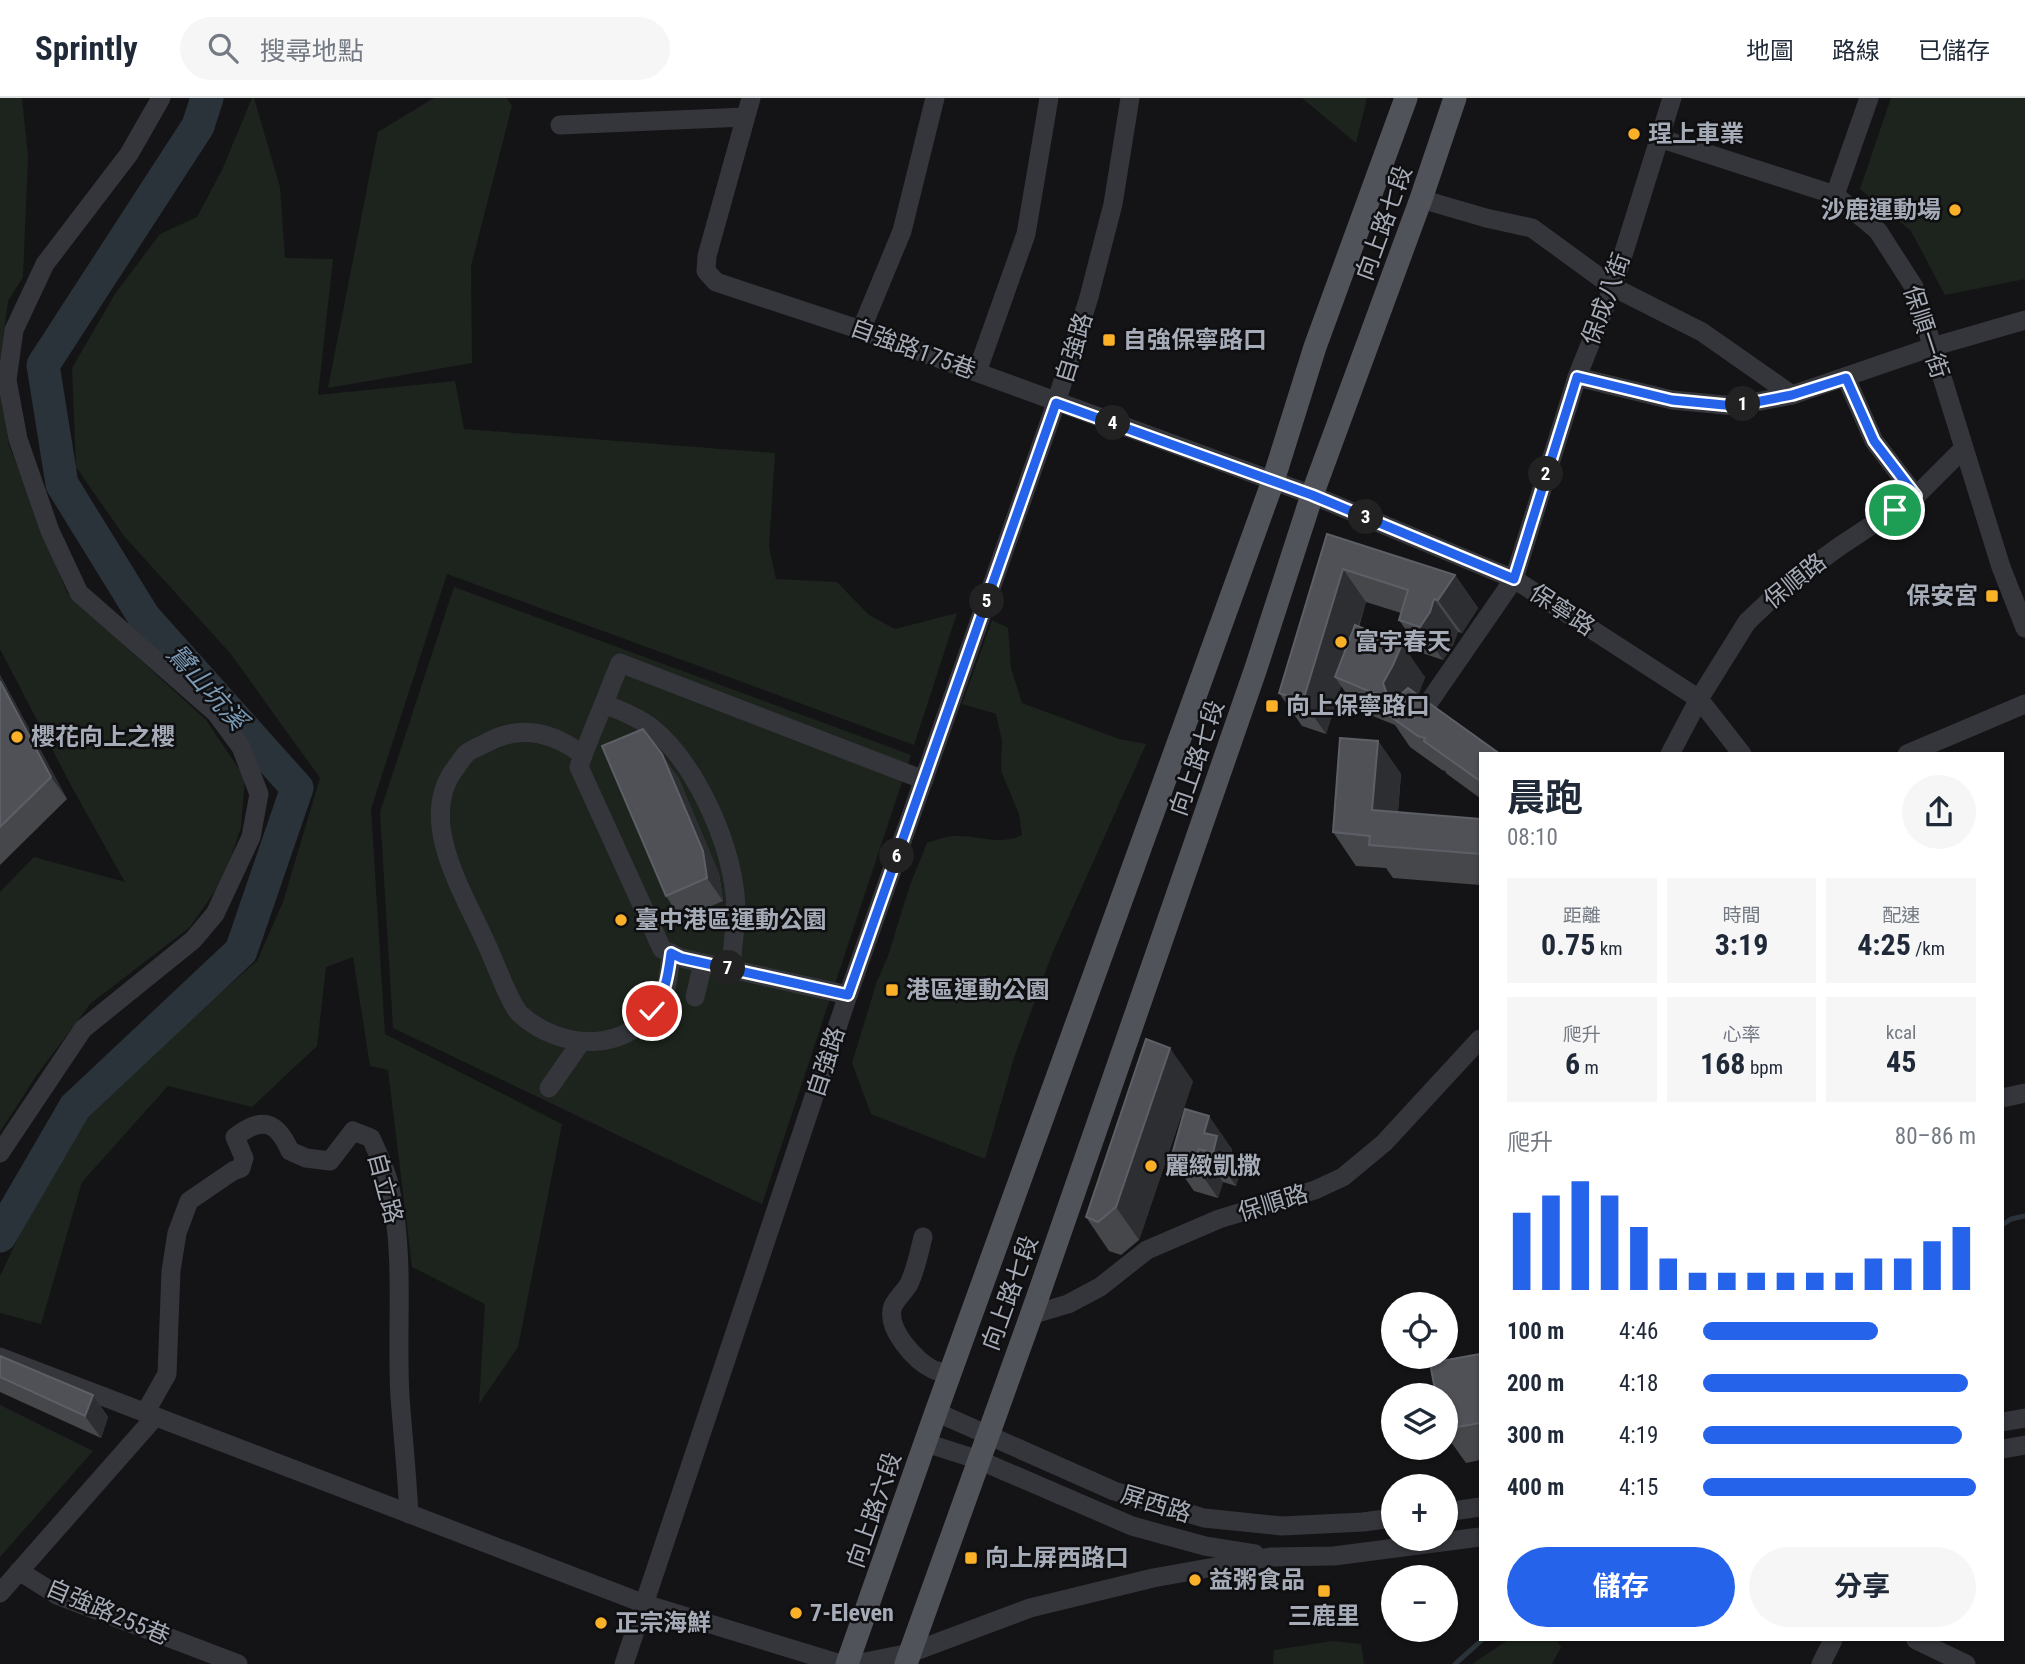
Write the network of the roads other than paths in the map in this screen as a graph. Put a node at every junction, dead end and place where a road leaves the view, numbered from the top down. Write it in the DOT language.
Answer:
graph roads {
  1 [pos="161,98"];
  2 [pos="751,98"];
  3 [pos="935,98"];
  4 [pos="1049,98"];
  5 [pos="1130,98"];
  6 [pos="1406,98"];
  7 [pos="1455,98"];
  8 [pos="1672,98"];
  9 [pos="1870,98"];
  10 [pos="746,117"];
  11 [pos="560,125"];
  12 [pos="1659,138"];
  13 [pos="1835,195"];
  14 [pos="1421,199"];
  15 [pos="1613,287"];
  16 [pos="2025,320"];
  17 [pos="861,330"];
  18 [pos="1932,347"];
  19 [pos="978,372"];
  20 [pos="1577,377"];
  21 [pos="1846,378"];
  22 [pos="1792,395"];
  23 [pos="1056,403"];
  24 [pos="1964,448"];
  25 [pos="1273,481"];
  26 [pos="1312,495"];
  27 [pos="1916,496"];
  28 [pos="1514,579"];
  29 [pos="2025,628"];
  30 [pos="1699,699"];
  31 [pos="604,704"];
  32 [pos="2025,704"];
  33 [pos="1418,718"];
  34 [pos="1671,752"];
  35 [pos="1740,752"];
  36 [pos="1912,752"];
  37 [pos="583,755"];
  38 [pos="924,780"];
  39 [pos="671,953"];
  40 [pos="703,962"];
  41 [pos="731,969"];
  42 [pos="848,995"];
  43 [pos="695,997"];
  44 [pos="1479,1040"];
  45 [pos="581,1042"];
  46 [pos="549,1088"];
  47 [pos="2025,1093"];
  48 [pos="2004,1098"];
  49 [pos="0,1153"];
  50 [pos="923,1237"];
  51 [pos="1031,1315"];
  52 [pos="0,1357"];
  53 [pos="950,1372"];
  54 [pos="936,1412"];
  55 [pos="150,1415"];
  56 [pos="2025,1418"];
  57 [pos="2004,1422"];
  58 [pos="987,1435"];
  59 [pos="926,1443"];
  60 [pos="2025,1445"];
  61 [pos="2004,1449"];
  62 [pos="979,1460"];
  63 [pos="1479,1507"];
  64 [pos="1458,1510"];
  65 [pos="409,1514"];
  66 [pos="1381,1520"];
  67 [pos="1479,1537"];
  68 [pos="1270,1557"];
  69 [pos="19,1571"];
  70 [pos="0,1592"];
  71 [pos="645,1604"];
  72 [pos="1832,1641"];
  73 [pos="1918,1641"];
  74 [pos="909,1662"];
  75 [pos="238,1664"];
  76 [pos="624,1664"];
  77 [pos="841,1664"];
  78 [pos="847,1664"];
  79 [pos="855,1664"];
  80 [pos="1821,1664"];
  81 [pos="1966,1664"];
  1 -- 49 [label="street"];
  2 -- 10 [label="street, 自強路175巷"];
  3 -- 17 [label="street"];
  4 -- 19 [label="street"];
  5 -- 23 [label="street, 自強路"];
  6 -- 25 [label="main road, 向上路七段"];
  7 -- 14 [label="main road, 向上路七段"];
  8 -- 12 [label="street, 保成八街"];
  9 -- 13 [label="street"];
  10 -- 11 [label="street"];
  10 -- 17 [label="street, 自強路175巷"];
  12 -- 13 [label="street, 保順一街"];
  12 -- 15 [label="street, 保成八街"];
  13 -- 18 [label="street, 保順一街"];
  14 -- 15 [label="street"];
  14 -- 26 [label="main road, 向上路七段"];
  15 -- 20 [label="street, 保成八街"];
  15 -- 22 [label="street"];
  16 -- 18 [label="street"];
  17 -- 19 [label="street, 自強路175巷"];
  18 -- 21 [label="street"];
  18 -- 24 [label="street, 保順一街"];
  19 -- 23 [label="street, 自強路175巷"];
  20 -- 22 [label="street"];
  20 -- 28 [label="street, 保成八街"];
  21 -- 22 [label="street"];
  21 -- 27 [label="street"];
  23 -- 25 [label="street, 自強路175巷"];
  23 -- 38 [label="street, 自強路"];
  24 -- 27 [label="street, 保順路"];
  24 -- 29 [label="street, 保順一街"];
  25 -- 26 [label="street, 保寧路"];
  25 -- 53 [label="main road, 向上路七段"];
  26 -- 28 [label="street, 保寧路"];
  26 -- 51 [label="main road, 向上路七段"];
  27 -- 30 [label="street, 保順路"];
  28 -- 30 [label="street, 保寧路"];
  28 -- 33 [label="street, 保成八街"];
  30 -- 34 [label="street, 保順路"];
  30 -- 35 [label="street, 保寧路"];
  31 -- 37 [label="street"];
  31 -- 38 [label="street"];
  31 -- 41 [label="street"];
  32 -- 36 [label="street"];
  37 -- 39 [label="street"];
  37 -- 45 [label="street"];
  38 -- 42 [label="street, 自強路"];
  39 -- 40 [label="street"];
  39 -- 45 [label="street"];
  40 -- 41 [label="street"];
  40 -- 43 [label="street"];
  41 -- 42 [label="street"];
  42 -- 71 [label="street, 自強路"];
  44 -- 51 [label="street, 保順路"];
  45 -- 46 [label="street"];
  47 -- 48 [label="street"];
  50 -- 53 [label="street"];
  51 -- 58 [label="main road, 向上路七段"];
  52 -- 55 [label="street"];
  53 -- 54 [label="main road, 向上路七段"];
  54 -- 58 [label="street, 屏西路"];
  54 -- 59 [label="main road, 向上路六段"];
  55 -- 65 [label="street"];
  55 -- 65 [label="street, 自立路"];
  55 -- 69 [label="street, 自立路"];
  56 -- 57 [label="street"];
  58 -- 62 [label="main road"];
  58 -- 66 [label="street, 屏西路"];
  59 -- 62 [label="street, 屏西路"];
  59 -- 78 [label="main road, 向上路六段"];
  60 -- 61 [label="street"];
  62 -- 68 [label="street, 屏西路"];
  62 -- 74 [label="main road"];
  63 -- 64 [label="street"];
  65 -- 71 [label="street"];
  67 -- 68 [label="street, 屏西路"];
  68 -- 74 [label="street, 屏西路"];
  69 -- 70 [label="street, 自立路"];
  69 -- 75 [label="street, 自強路255巷"];
  71 -- 76 [label="street, 自強路"];
  71 -- 77 [label="street"];
  72 -- 80 [label="street"];
  73 -- 81 [label="street"];
  74 -- 79 [label="street"];
}
